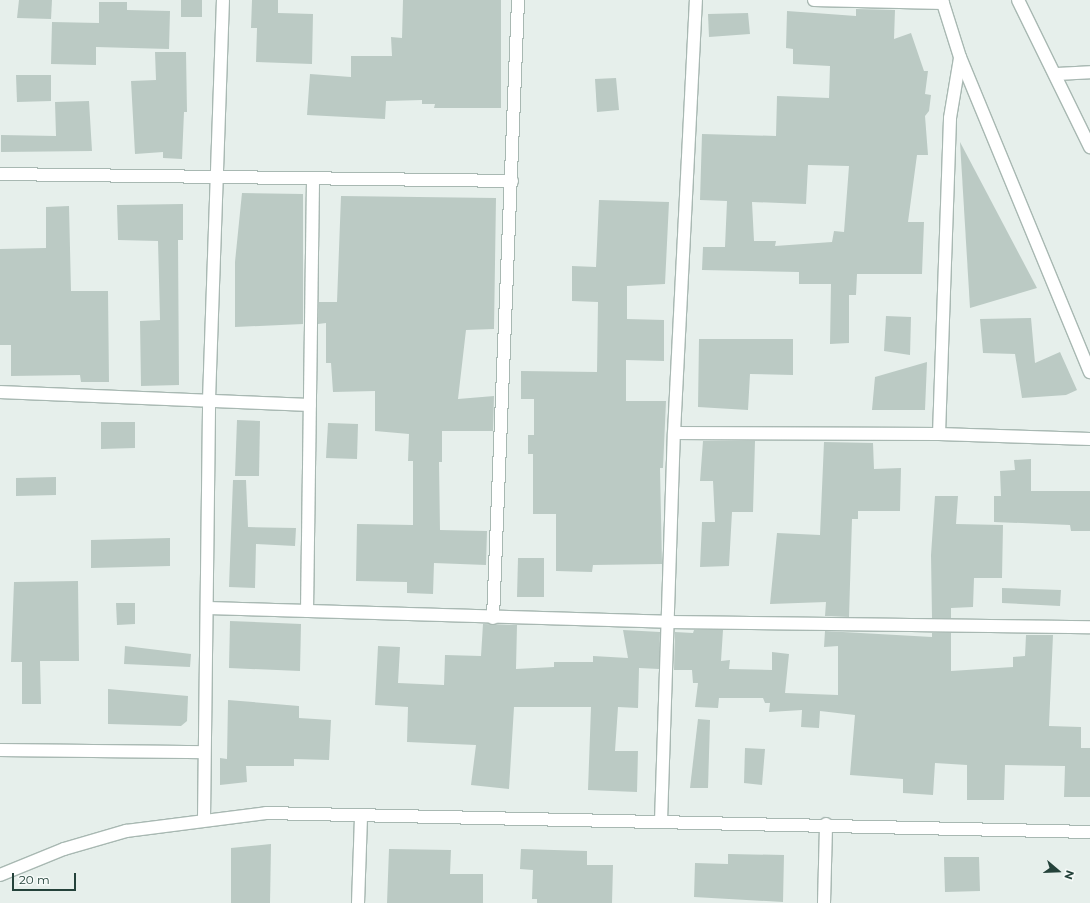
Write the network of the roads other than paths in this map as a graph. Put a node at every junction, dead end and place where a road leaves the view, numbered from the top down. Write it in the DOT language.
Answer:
graph roads {
  1 [pos="223,0"];
  2 [pos="518,0"];
  3 [pos="696,0"];
  4 [pos="814,0"];
  5 [pos="1018,0"];
  6 [pos="942,1"];
  7 [pos="960,57"];
  8 [pos="1090,72"];
  9 [pos="1056,74"];
  10 [pos="1090,147"];
  11 [pos="0,174"];
  12 [pos="216,175"];
  13 [pos="313,179"];
  14 [pos="512,181"];
  15 [pos="1090,372"];
  16 [pos="0,392"];
  17 [pos="209,400"];
  18 [pos="310,405"];
  19 [pos="674,433"];
  20 [pos="940,434"];
  21 [pos="1090,439"];
  22 [pos="208,608"];
  23 [pos="307,611"];
  24 [pos="493,618"];
  25 [pos="668,622"];
  26 [pos="1090,627"];
  27 [pos="0,750"];
  28 [pos="204,752"];
  29 [pos="361,816"];
  30 [pos="204,819"];
  31 [pos="662,821"];
  32 [pos="826,824"];
  33 [pos="1090,832"];
  34 [pos="0,875"];
  35 [pos="358,903"];
  36 [pos="824,903"];
  1 -- 12 [label="street"];
  2 -- 14 [label="street"];
  3 -- 19 [label="street"];
  4 -- 6 [label="street"];
  5 -- 9 [label="street"];
  6 -- 7 [label="street"];
  7 -- 15 [label="street"];
  7 -- 20 [label="street"];
  8 -- 9 [label="street"];
  9 -- 10 [label="street"];
  11 -- 12 [label="street"];
  12 -- 13 [label="street"];
  12 -- 17 [label="street"];
  13 -- 14 [label="street"];
  13 -- 18 [label="street"];
  14 -- 24 [label="street"];
  16 -- 17 [label="street"];
  17 -- 18 [label="street"];
  17 -- 22 [label="street"];
  18 -- 23 [label="street"];
  19 -- 20 [label="street"];
  19 -- 25 [label="street"];
  20 -- 21 [label="street"];
  22 -- 23 [label="street"];
  22 -- 28 [label="street"];
  23 -- 24 [label="street"];
  24 -- 25 [label="street"];
  25 -- 26 [label="street"];
  25 -- 31 [label="street"];
  27 -- 28 [label="street"];
  28 -- 30 [label="street"];
  29 -- 30 [label="street"];
  29 -- 31 [label="street"];
  29 -- 35 [label="street"];
  30 -- 34 [label="street"];
  31 -- 32 [label="street"];
  32 -- 33 [label="street"];
  32 -- 36 [label="street"];
}
